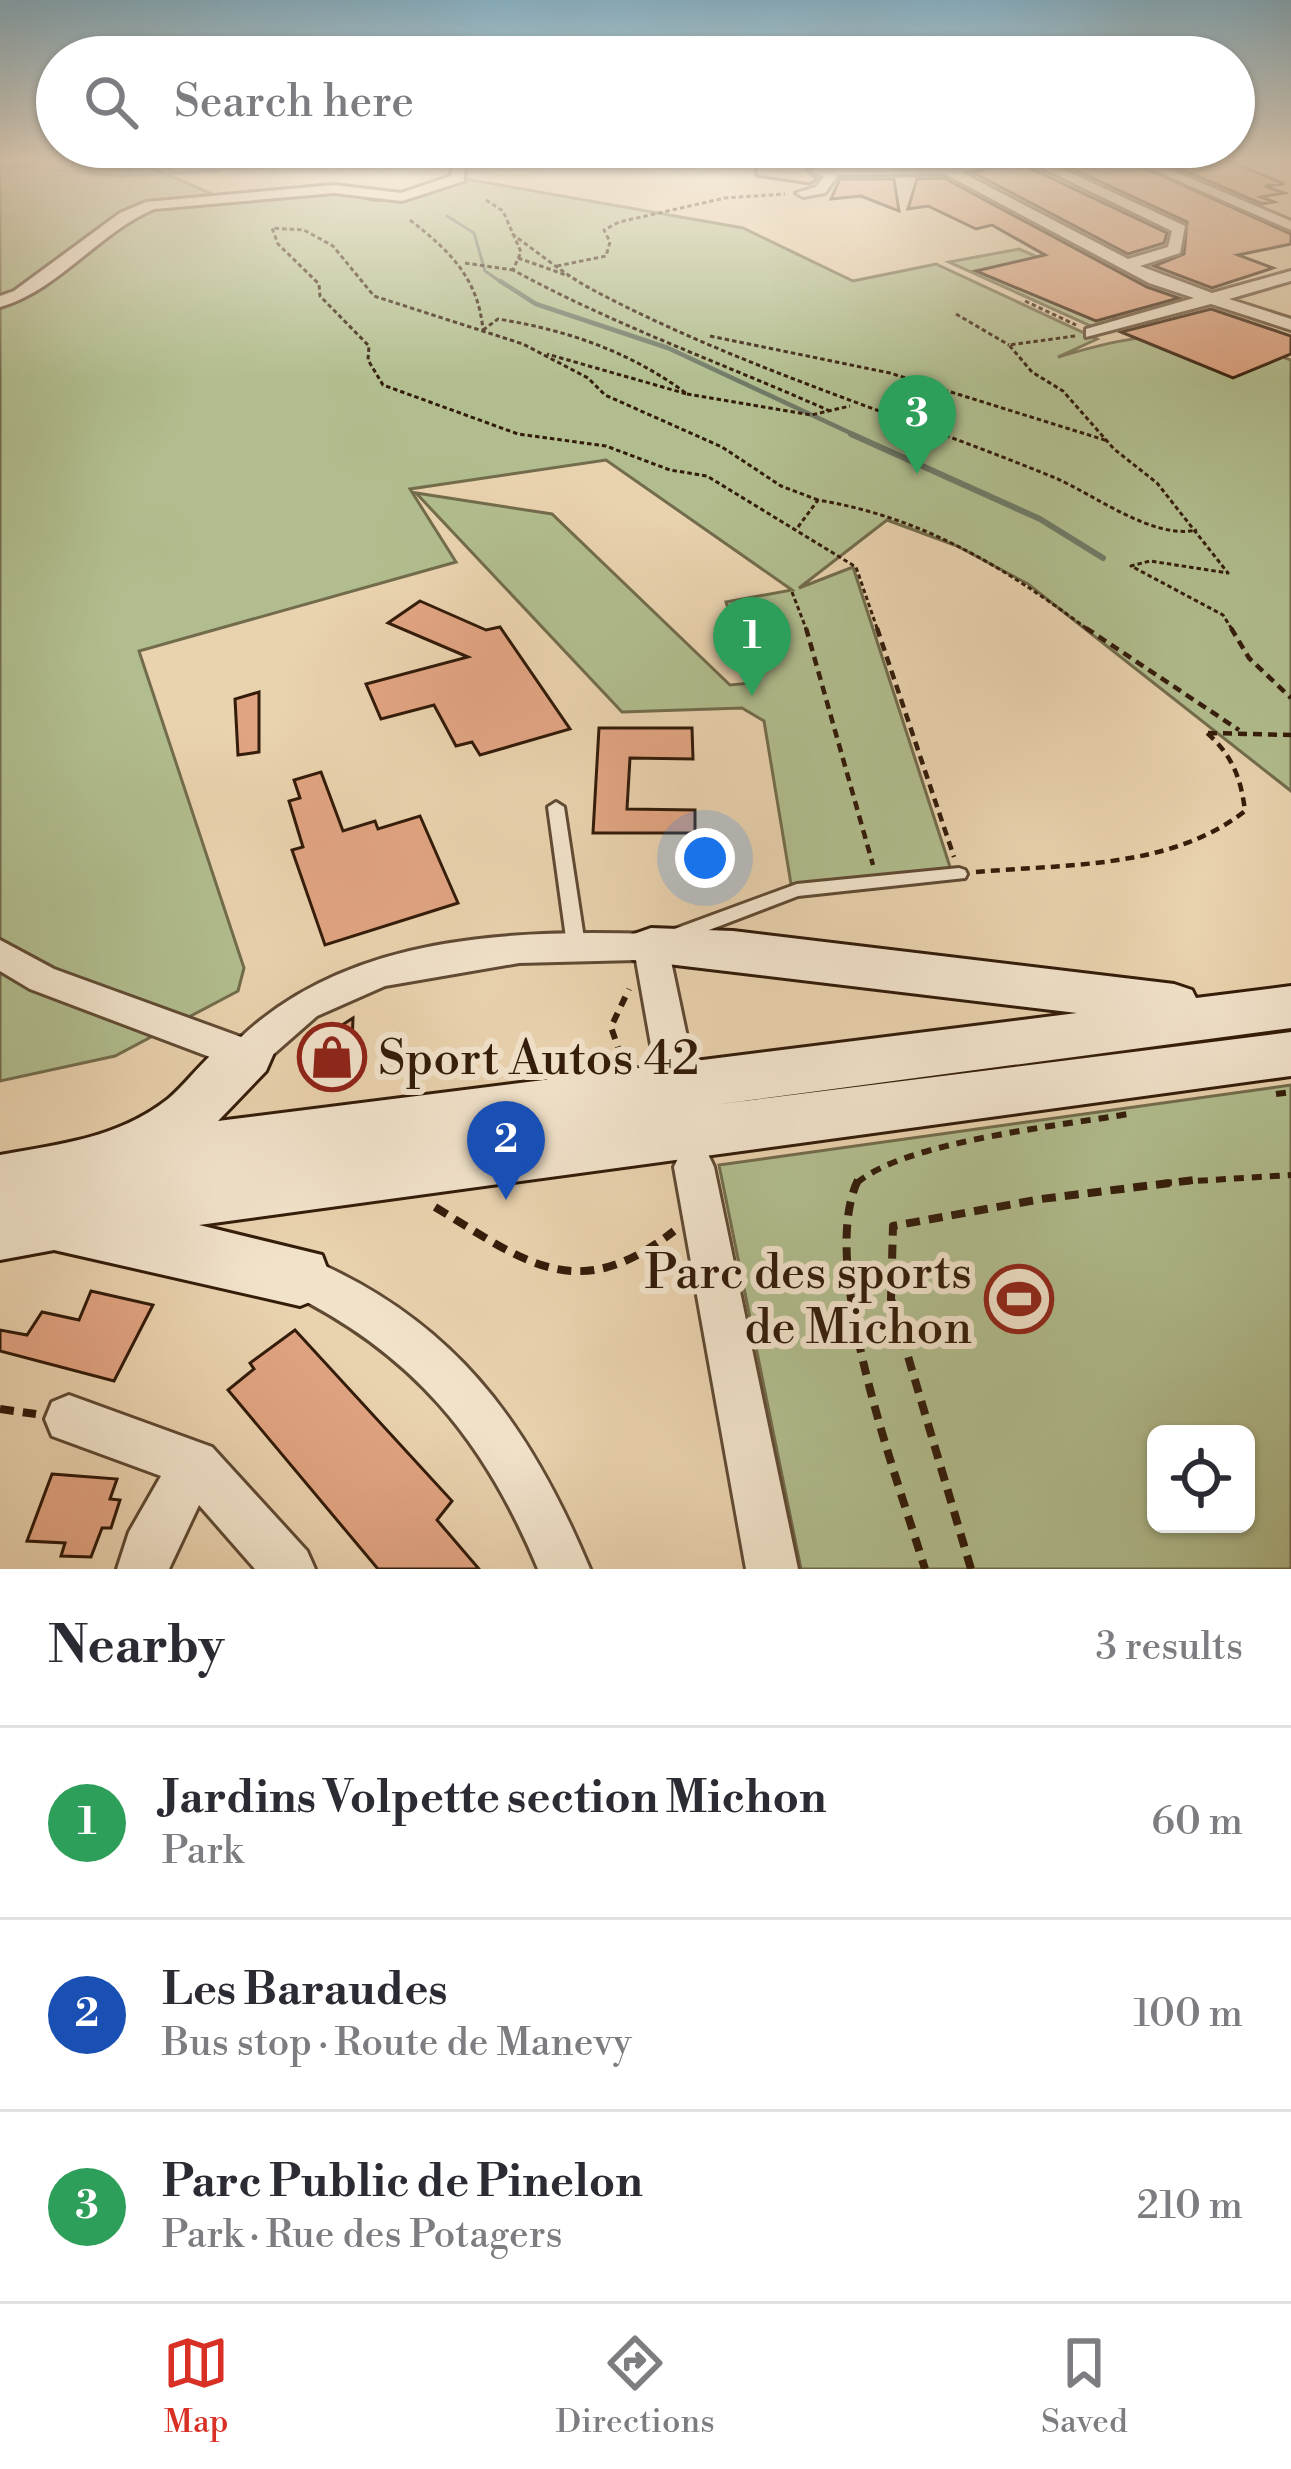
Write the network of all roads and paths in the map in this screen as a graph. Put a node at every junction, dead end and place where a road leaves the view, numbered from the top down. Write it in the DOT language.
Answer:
graph roads {
  1 [pos="102,233"];
  2 [pos="274,233"];
  3 [pos="299,233"];
  4 [pos="427,233"];
  5 [pos="606,233"];
  6 [pos="1068,233"];
  7 [pos="1179,233"];
  8 [pos="512,235"];
  9 [pos="518,258"];
  10 [pos="465,263"];
  11 [pos="1125,265"];
  12 [pos="557,266"];
  13 [pos="512,270"];
  14 [pos="1291,277"];
  15 [pos="575,278"];
  16 [pos="1218,299"];
  17 [pos="1025,301"];
  18 [pos="0,302"];
  19 [pos="482,308"];
  20 [pos="956,314"];
  21 [pos="497,319"];
  22 [pos="1291,325"];
  23 [pos="482,330"];
  24 [pos="698,333"];
  25 [pos="1092,333"];
  26 [pos="1010,345"];
  27 [pos="538,352"];
  28 [pos="687,394"];
  29 [pos="855,406"];
  30 [pos="830,411"];
  31 [pos="1108,441"];
  32 [pos="818,500"];
  33 [pos="798,527"];
  34 [pos="1197,530"];
  35 [pos="792,592"];
  36 [pos="1291,698"];
  37 [pos="1239,730"];
  38 [pos="1291,735"];
  39 [pos="556,807"];
  40 [pos="959,874"];
  41 [pos="878,882"];
  42 [pos="576,945"];
  43 [pos="651,947"];
  44 [pos="0,954"];
  45 [pos="1266,1011"];
  46 [pos="616,1012"];
  47 [pos="247,1054"];
  48 [pos="621,1056"];
  49 [pos="672,1057"];
  50 [pos="1280,1074"];
  51 [pos="1291,1092"];
  52 [pos="1135,1113"];
  53 [pos="115,1160"];
  54 [pos="1291,1175"];
  55 [pos="0,1182"];
  56 [pos="698,1188"];
  57 [pos="435,1207"];
  58 [pos="22,1227"];
  59 [pos="300,1276"];
  60 [pos="69,1419"];
  61 [pos="195,1464"];
  62 [pos="143,1569"];
  63 [pos="289,1569"];
  64 [pos="564,1569"];
  65 [pos="772,1569"];
  66 [pos="926,1569"];
  67 [pos="971,1569"];
  1 -- 18 [label="street"];
  2 -- 33 [label="path"];
  3 -- 23 [label="path"];
  4 -- 10 [label="path"];
  5 -- 12 [label="path"];
  6 -- 11 [label="street"];
  7 -- 11 [label="street"];
  8 -- 9 [label="path"];
  8 -- 12 [label="path"];
  9 -- 13 [label="path"];
  9 -- 15 [label="path"];
  10 -- 13 [label="path"];
  10 -- 19 [label="path"];
  11 -- 16 [label="street"];
  12 -- 15 [label="path"];
  13 -- 30 [label="path"];
  14 -- 16 [label="street"];
  15 -- 24 [label="path"];
  16 -- 22 [label="street"];
  16 -- 25 [label="street"];
  17 -- 25 [label="path"];
  19 -- 21 [label="path"];
  19 -- 23 [label="path"];
  20 -- 26 [label="path"];
  21 -- 23 [label="path"];
  21 -- 28 [label="path"];
  23 -- 27 [label="path"];
  24 -- 29 [label="path"];
  24 -- 31 [label="path"];
  25 -- 26 [label="path"];
  26 -- 31 [label="path"];
  27 -- 28 [label="path"];
  27 -- 32 [label="path"];
  28 -- 30 [label="path"];
  29 -- 30 [label="path"];
  29 -- 34 [label="path"];
  31 -- 34 [label="path"];
  32 -- 33 [label="path"];
  32 -- 37 [label="path"];
  33 -- 40 [label="path"];
  34 -- 36 [label="path"];
  35 -- 41 [label="path"];
  37 -- 38 [label="path"];
  37 -- 40 [label="path"];
  39 -- 42 [label="lane"];
  40 -- 41 [label="lane"];
  41 -- 43 [label="lane"];
  42 -- 43 [label="street"];
  42 -- 47 [label="street"];
  43 -- 45 [label="main road"];
  43 -- 49 [label="street"];
  44 -- 47 [label="street"];
  45 -- 53 [label="main road"];
  46 -- 48 [label="path"];
  47 -- 53 [label="main road"];
  50 -- 51 [label="path"];
  50 -- 58 [label="main road"];
  52 -- 66 [label="path"];
  53 -- 55 [label="main road"];
  54 -- 67 [label="path"];
  56 -- 57 [label="path"];
  56 -- 65 [label="street"];
  58 -- 59 [label="main road"];
  59 -- 64 [label="street"];
  60 -- 61 [label="street"];
  61 -- 62 [label="street"];
  61 -- 63 [label="street"];
}
